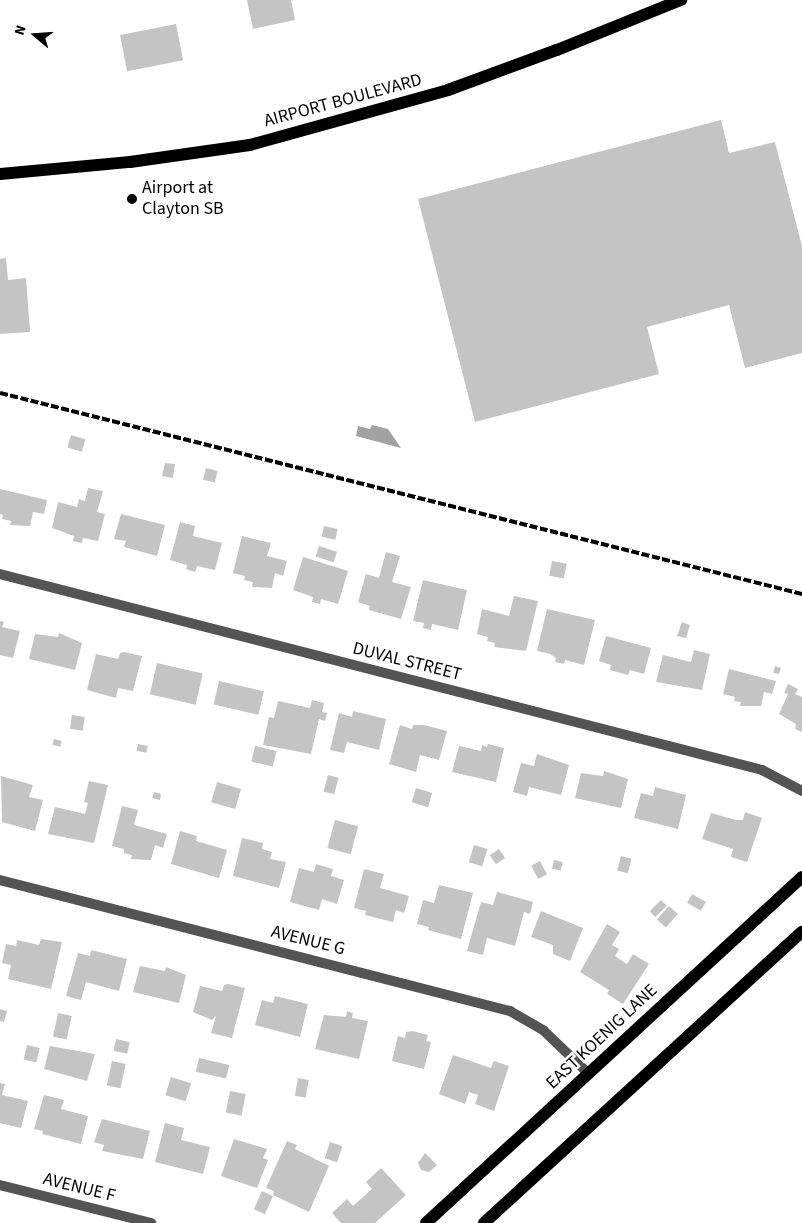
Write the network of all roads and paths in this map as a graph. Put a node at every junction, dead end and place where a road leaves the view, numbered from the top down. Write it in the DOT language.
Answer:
graph roads {
  1 [pos="681,0"];
  2 [pos="0,174"];
  3 [pos="0,574"];
  4 [pos="802,791"];
  5 [pos="802,877"];
  6 [pos="0,880"];
  7 [pos="802,932"];
  8 [pos="588,1074"];
  9 [pos="0,1185"];
  10 [pos="151,1223"];
  11 [pos="426,1223"];
  12 [pos="484,1223"];
  1 -- 2 [label="main road, AIRPORT BOULEVARD"];
  3 -- 4 [label="street, DUVAL STREET"];
  5 -- 8 [label="main road, EAST KOENIG LANE"];
  6 -- 8 [label="street, AVENUE G"];
  7 -- 12 [label="main road"];
  8 -- 11 [label="main road, EAST KOENIG LANE"];
  9 -- 10 [label="street, AVENUE F"];
}
